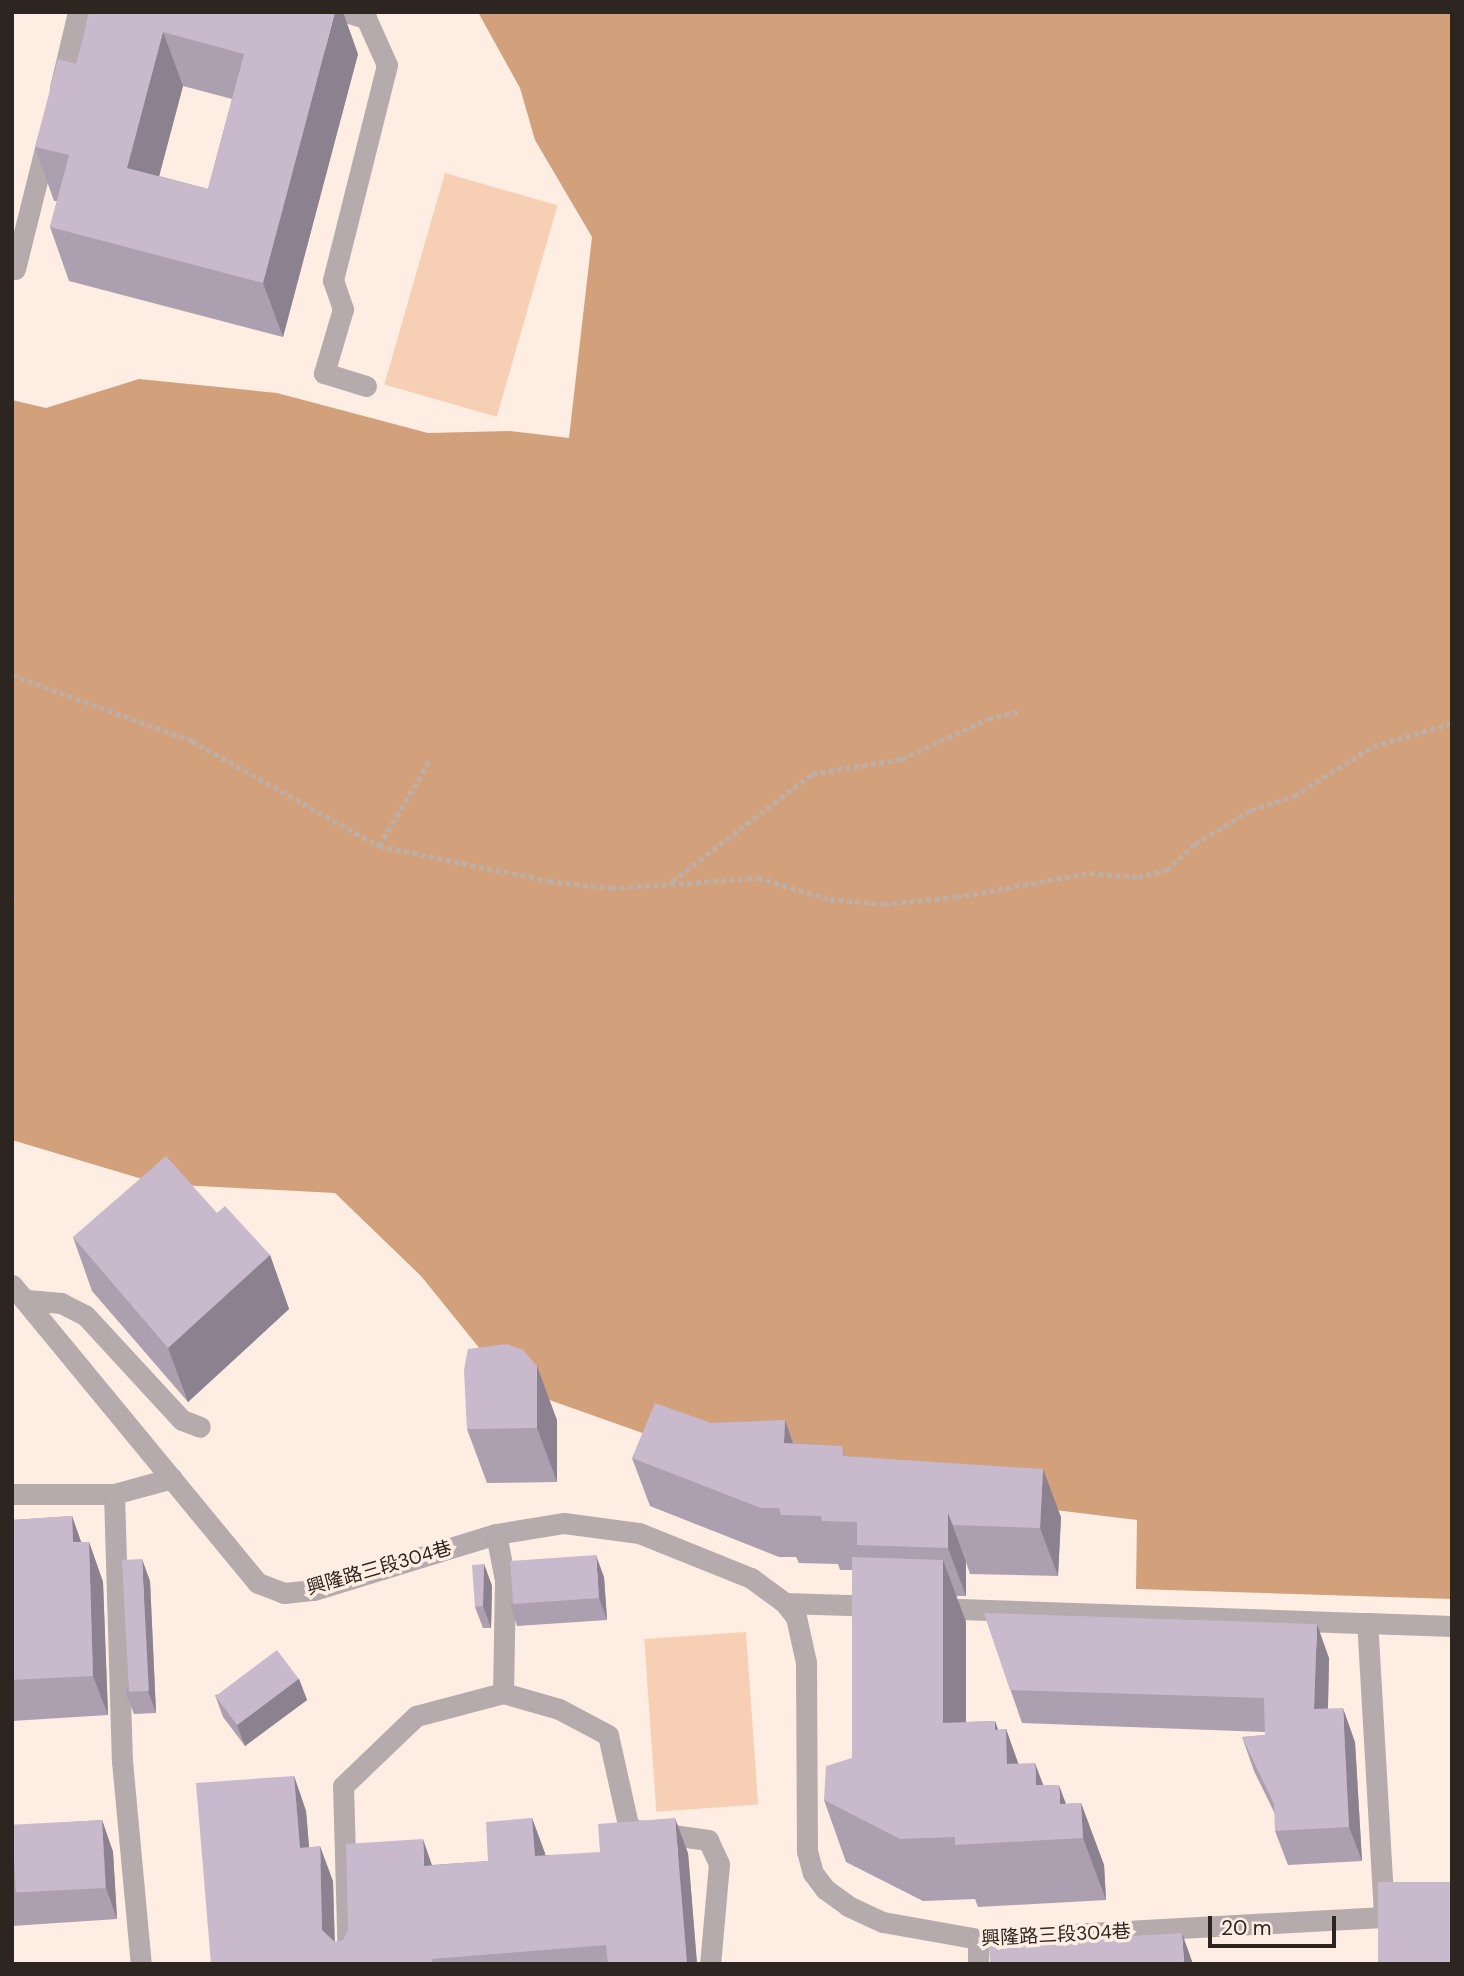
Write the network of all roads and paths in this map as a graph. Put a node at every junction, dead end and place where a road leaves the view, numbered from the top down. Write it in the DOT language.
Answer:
graph roads {
  1 [pos="78,12"];
  2 [pos="345,12"];
  3 [pos="15,269"];
  4 [pos="366,386"];
  5 [pos="12,675"];
  6 [pos="1020,711"];
  7 [pos="1452,723"];
  8 [pos="429,761"];
  9 [pos="379,846"];
  10 [pos="672,882"];
  11 [pos="20,1292"];
  12 [pos="200,1427"];
  13 [pos="172,1478"];
  14 [pos="12,1493"];
  15 [pos="114,1494"];
  16 [pos="496,1534"];
  17 [pos="785,1602"];
  18 [pos="1367,1623"];
  19 [pos="1452,1626"];
  20 [pos="503,1693"];
  21 [pos="1452,1913"];
  22 [pos="1384,1917"];
  23 [pos="978,1940"];
  24 [pos="1385,1940"];
  25 [pos="141,1964"];
  26 [pos="348,1964"];
  27 [pos="710,1964"];
  28 [pos="978,1964"];
  1 -- 3 [label="street"];
  2 -- 4 [label="street"];
  5 -- 9 [label="path"];
  6 -- 10 [label="path"];
  7 -- 10 [label="path"];
  8 -- 9 [label="path"];
  9 -- 10 [label="path"];
  11 -- 12 [label="street"];
  11 -- 13 [label="street, 興隆路三段304巷"];
  13 -- 15 [label="street"];
  13 -- 16 [label="street, 興隆路三段304巷"];
  14 -- 15 [label="street"];
  15 -- 25 [label="street"];
  16 -- 17 [label="street, 興隆路三段304巷"];
  16 -- 20 [label="street"];
  17 -- 18 [label="street"];
  17 -- 23 [label="street, 興隆路三段304巷"];
  18 -- 19 [label="street"];
  18 -- 22 [label="street"];
  20 -- 26 [label="street"];
  20 -- 27 [label="street"];
  21 -- 22 [label="street, 興隆路三段304巷"];
  22 -- 23 [label="street, 興隆路三段304巷"];
  22 -- 24 [label="street"];
  23 -- 28 [label="street"];
}
